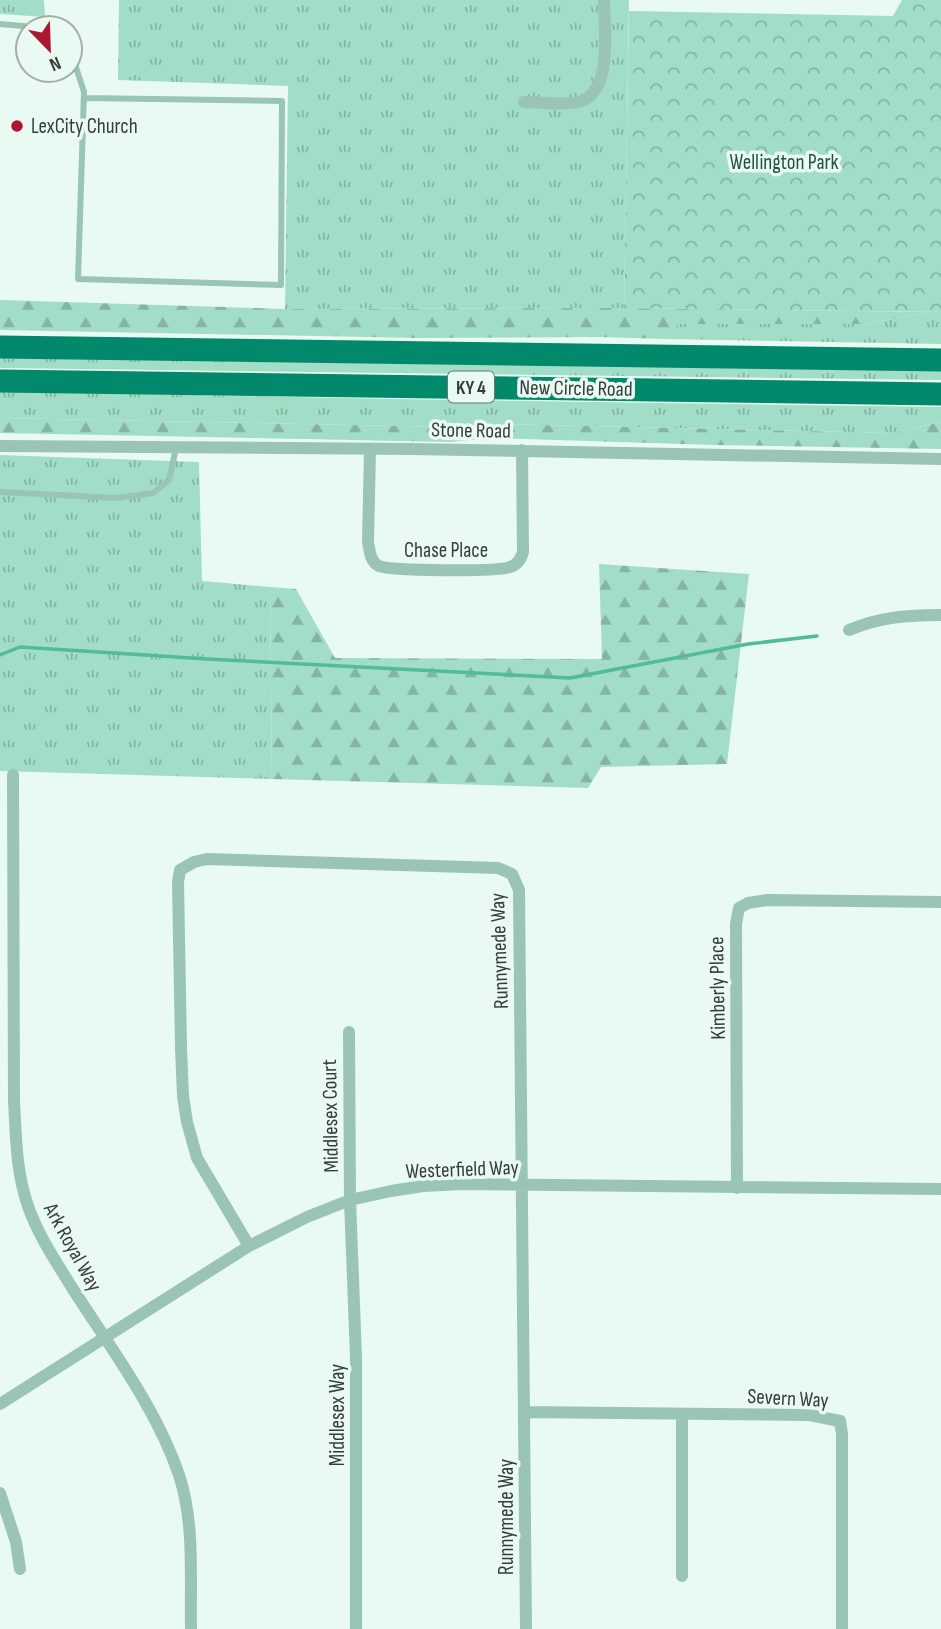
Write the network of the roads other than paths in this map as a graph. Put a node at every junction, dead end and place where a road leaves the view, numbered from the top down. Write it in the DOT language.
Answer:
graph roads {
  1 [pos="604,0"];
  2 [pos="82,84"];
  3 [pos="84,98"];
  4 [pos="524,102"];
  5 [pos="0,347"];
  6 [pos="941,360"];
  7 [pos="0,381"];
  8 [pos="941,394"];
  9 [pos="0,446"];
  10 [pos="176,448"];
  11 [pos="370,450"];
  12 [pos="522,450"];
  13 [pos="941,459"];
  14 [pos="0,492"];
  15 [pos="941,615"];
  16 [pos="849,630"];
  17 [pos="13,775"];
  18 [pos="6,850"];
  19 [pos="941,902"];
  20 [pos="349,1032"];
  21 [pos="522,1185"];
  22 [pos="737,1188"];
  23 [pos="941,1189"];
  24 [pos="351,1200"];
  25 [pos="249,1246"];
  26 [pos="104,1338"];
  27 [pos="0,1404"];
  28 [pos="524,1412"];
  29 [pos="682,1413"];
  30 [pos="0,1493"];
  31 [pos="20,1569"];
  32 [pos="682,1576"];
  33 [pos="191,1629"];
  34 [pos="356,1629"];
  35 [pos="526,1629"];
  36 [pos="842,1629"];
  1 -- 4 [label="street"];
  2 -- 3 [label="lane"];
  3 -- 3 [label="lane"];
  5 -- 6 [label="highway, New Circle Road / KY 4"];
  7 -- 8 [label="highway, New Circle Road / KY 4"];
  9 -- 10 [label="street, Stone Road"];
  10 -- 11 [label="street, Stone Road"];
  10 -- 14 [label="lane"];
  11 -- 12 [label="street, Stone Road"];
  11 -- 12 [label="street, Chase Place"];
  12 -- 13 [label="street, Stone Road"];
  15 -- 16 [label="street"];
  17 -- 18 [label="street, Ark Royal Way"];
  18 -- 26 [label="street, Ark Royal Way"];
  19 -- 22 [label="street, Kimberly Place"];
  20 -- 24 [label="street, Middlesex Court"];
  21 -- 22 [label="street, Westerfield Way"];
  21 -- 24 [label="street, Westerfield Way"];
  21 -- 25 [label="street, Runnymede Way"];
  21 -- 28 [label="street, Runnymede Way"];
  22 -- 23 [label="street, Westerfield Way"];
  24 -- 25 [label="street, Westerfield Way"];
  24 -- 34 [label="street, Middlesex Way"];
  25 -- 26 [label="street, Westerfield Way"];
  26 -- 27 [label="street, Westerfield Way"];
  26 -- 33 [label="street, Ark Royal Way"];
  28 -- 29 [label="street, Severn Way"];
  28 -- 35 [label="street, Runnymede Way"];
  29 -- 32 [label="street"];
  29 -- 36 [label="street, Severn Way"];
  30 -- 31 [label="street"];
}
